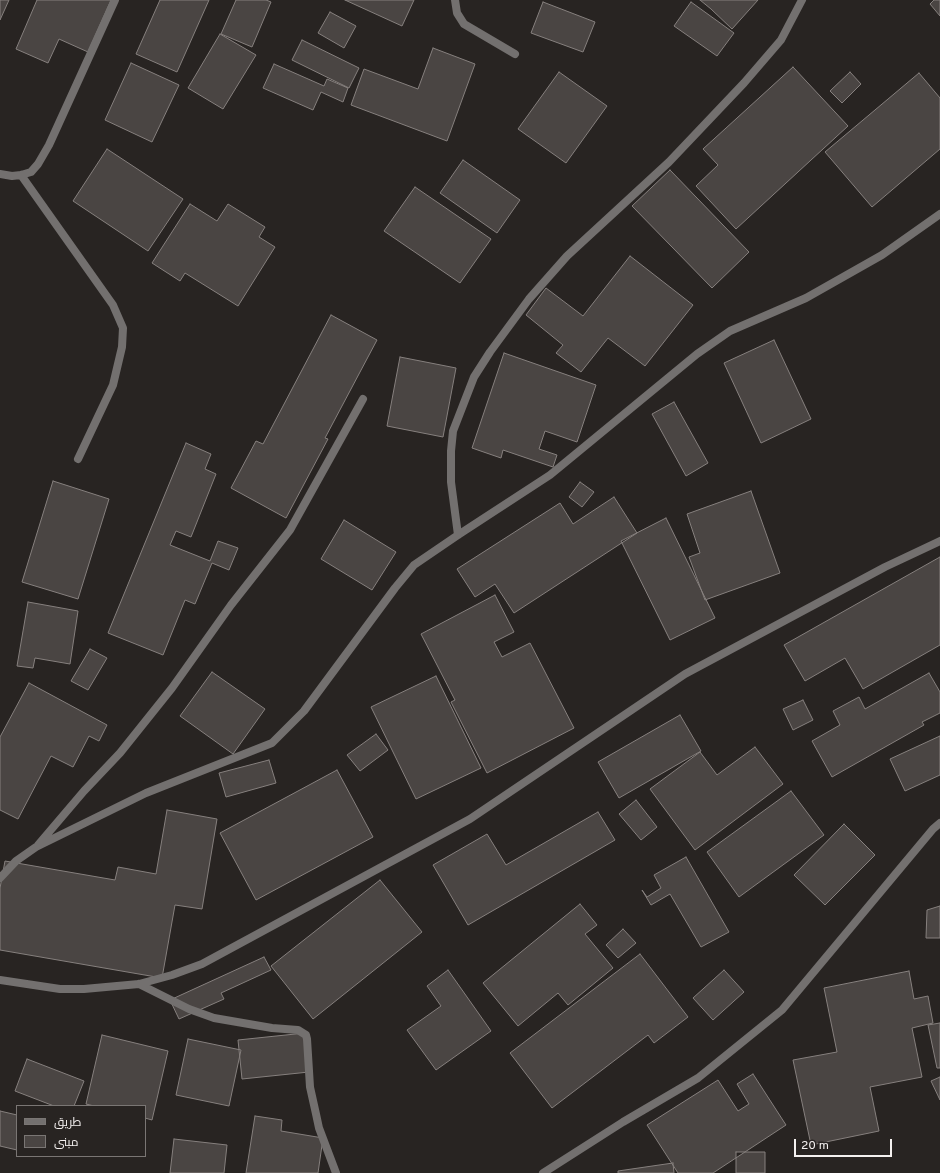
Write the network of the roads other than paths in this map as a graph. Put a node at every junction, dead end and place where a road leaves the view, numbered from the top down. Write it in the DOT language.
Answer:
graph roads {
  1 [pos="115,0"];
  2 [pos="455,0"];
  3 [pos="802,0"];
  4 [pos="515,54"];
  5 [pos="0,174"];
  6 [pos="21,175"];
  7 [pos="940,214"];
  8 [pos="363,399"];
  9 [pos="78,459"];
  10 [pos="458,535"];
  11 [pos="940,542"];
  12 [pos="940,823"];
  13 [pos="36,847"];
  14 [pos="0,878"];
  15 [pos="0,980"];
  16 [pos="139,984"];
  17 [pos="336,1173"];
  18 [pos="543,1173"];
  1 -- 6 [label="street"];
  2 -- 4 [label="street"];
  3 -- 10 [label="street"];
  5 -- 6 [label="street"];
  6 -- 9 [label="street"];
  7 -- 10 [label="street"];
  8 -- 13 [label="street"];
  10 -- 13 [label="street"];
  11 -- 16 [label="street"];
  12 -- 18 [label="street"];
  13 -- 14 [label="street"];
  15 -- 16 [label="street"];
  16 -- 17 [label="street"];
}
